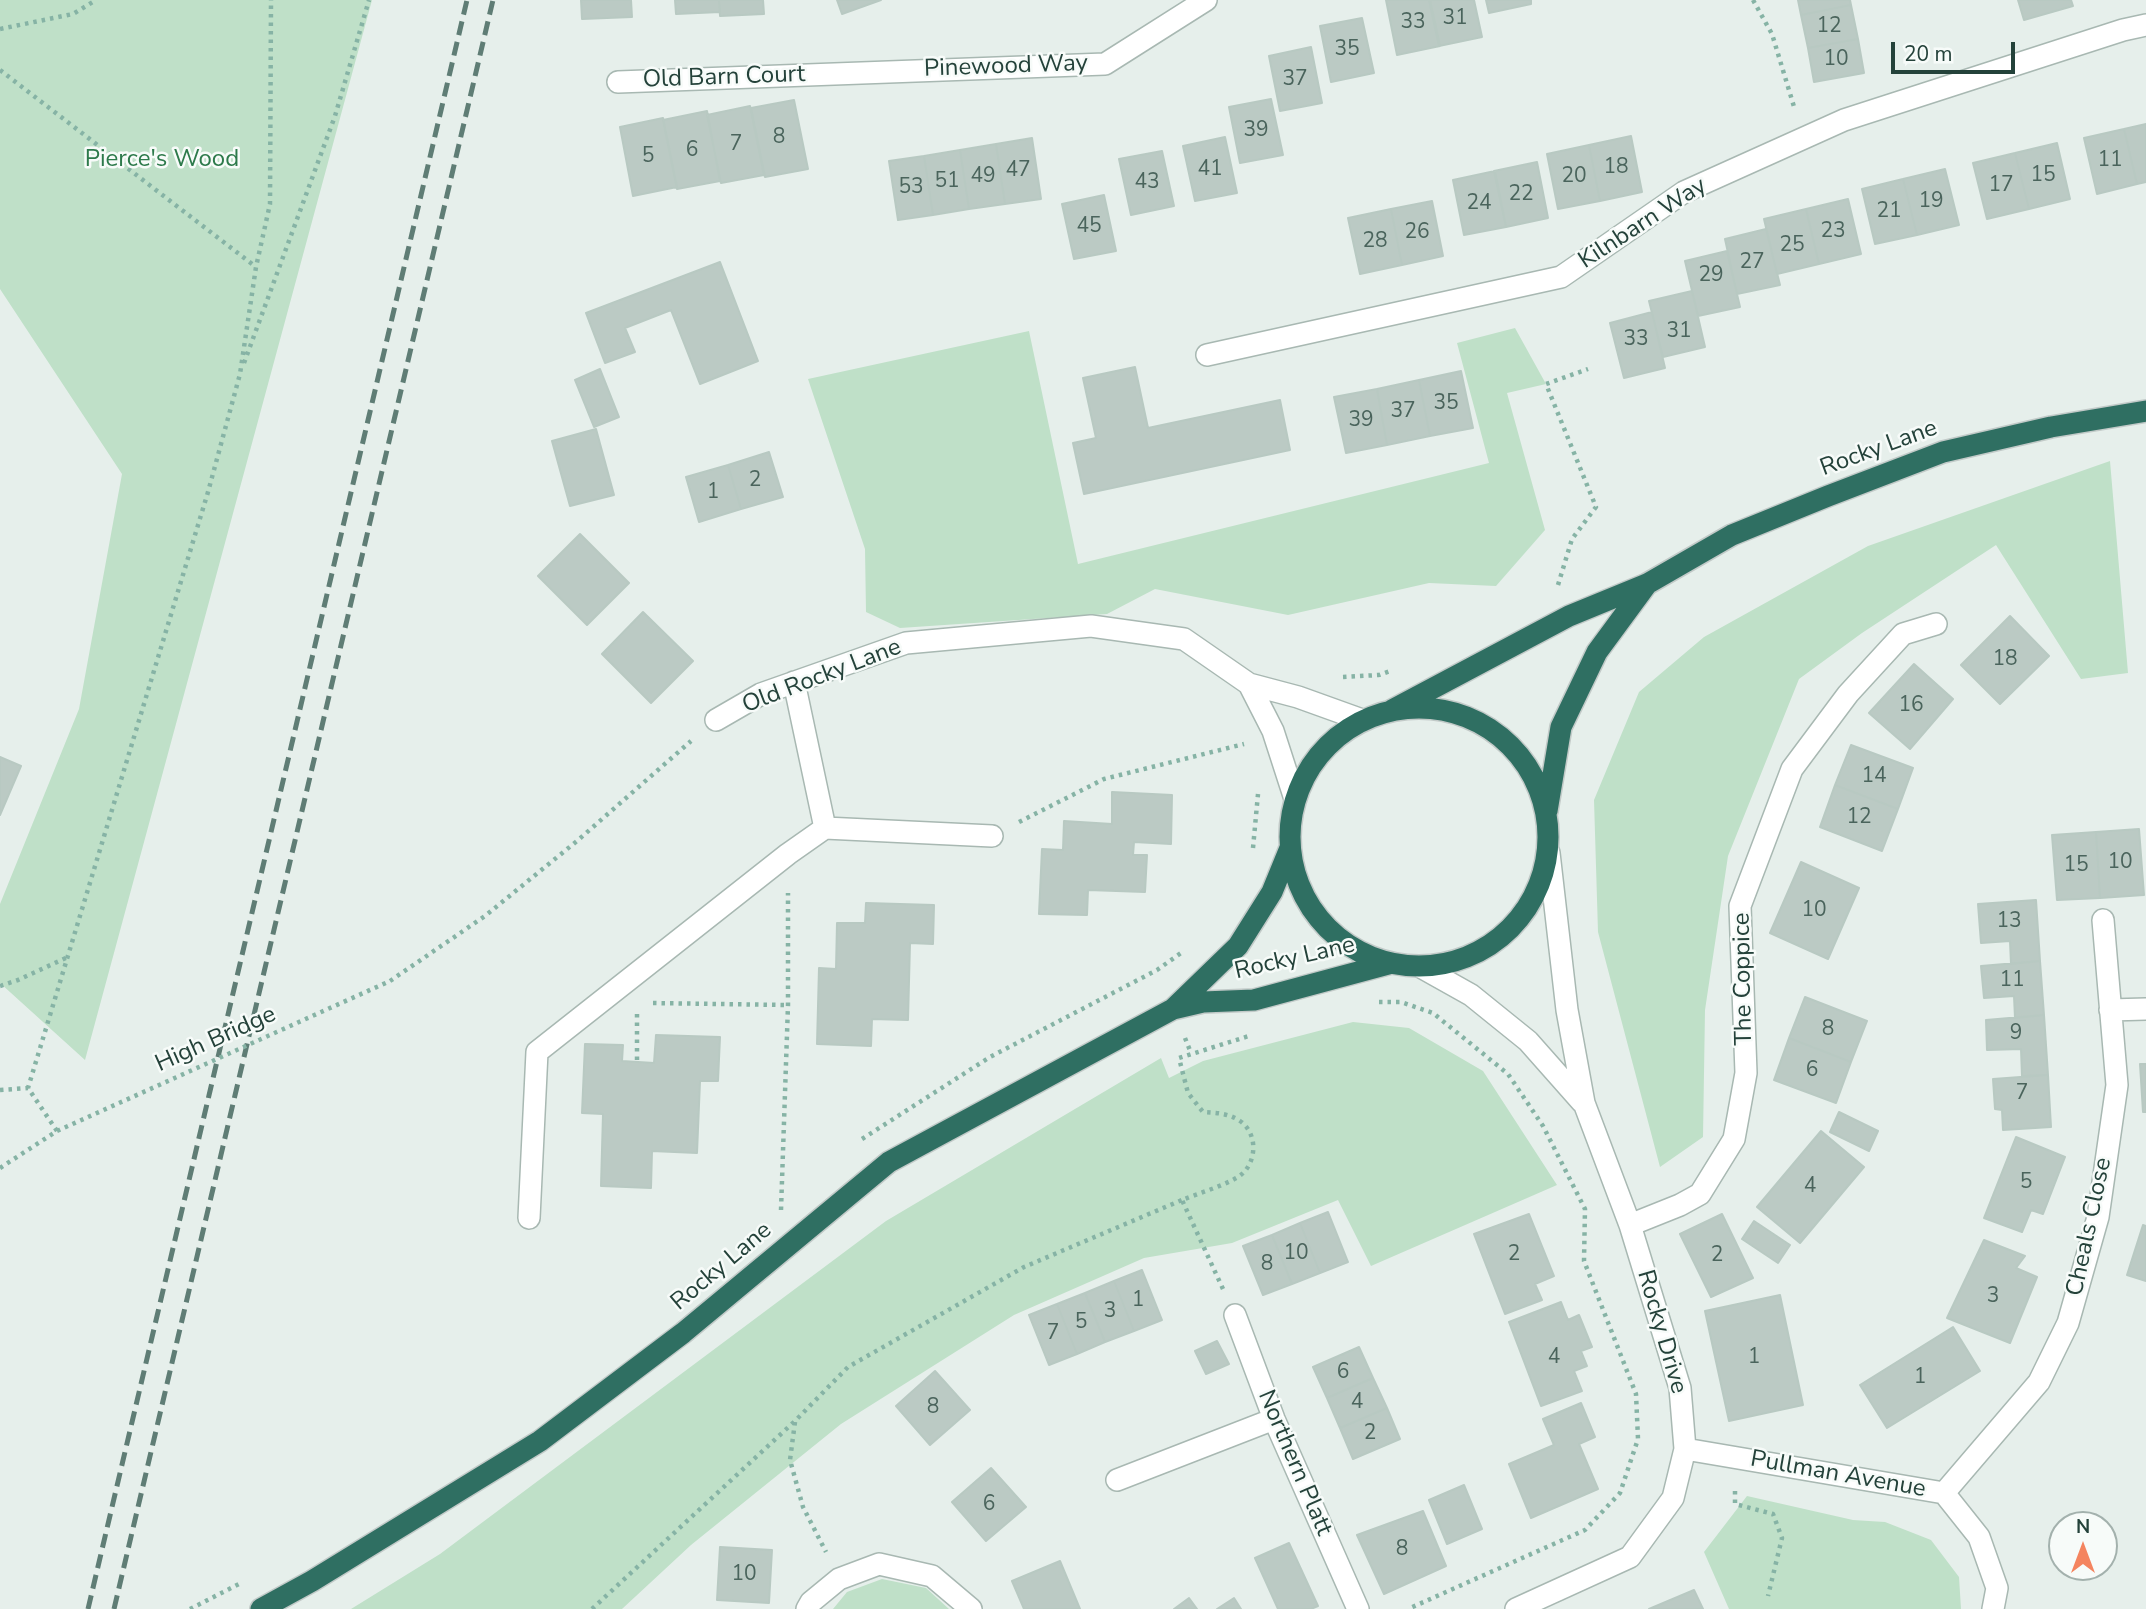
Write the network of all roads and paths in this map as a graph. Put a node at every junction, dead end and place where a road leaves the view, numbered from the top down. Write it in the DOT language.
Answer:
graph roads {
  1 [pos="96,0"];
  2 [pos="271,0"];
  3 [pos="369,0"];
  4 [pos="1206,0"];
  5 [pos="1753,0"];
  6 [pos="2146,25"];
  7 [pos="0,29"];
  8 [pos="0,70"];
  9 [pos="830,73"];
  10 [pos="618,82"];
  11 [pos="1803,138"];
  12 [pos="256,267"];
  13 [pos="1207,355"];
  14 [pos="1588,369"];
  15 [pos="240,374"];
  16 [pos="2146,411"];
  17 [pos="1647,584"];
  18 [pos="1554,596"];
  19 [pos="1936,624"];
  20 [pos="794,682"];
  21 [pos="1249,684"];
  22 [pos="1392,710"];
  23 [pos="716,720"];
  24 [pos="1362,720"];
  25 [pos="1250,743"];
  26 [pos="1295,799"];
  27 [pos="1547,811"];
  28 [pos="825,828"];
  29 [pos="992,836"];
  30 [pos="1290,848"];
  31 [pos="1549,853"];
  32 [pos="788,854"];
  33 [pos="2103,920"];
  34 [pos="69,957"];
  35 [pos="1388,964"];
  36 [pos="1421,967"];
  37 [pos="390,981"];
  38 [pos="0,986"];
  39 [pos="637,1002"];
  40 [pos="1376,1002"];
  41 [pos="650,1003"];
  42 [pos="788,1005"];
  43 [pos="1173,1009"];
  44 [pos="2146,1009"];
  45 [pos="2110,1010"];
  46 [pos="1258,1033"];
  47 [pos="637,1062"];
  48 [pos="28,1087"];
  49 [pos="0,1090"];
  50 [pos="1584,1103"];
  51 [pos="57,1131"];
  52 [pos="0,1168"];
  53 [pos="1182,1200"];
  54 [pos="781,1212"];
  55 [pos="529,1218"];
  56 [pos="1630,1225"];
  57 [pos="1235,1315"];
  58 [pos="1274,1419"];
  59 [pos="795,1421"];
  60 [pos="1685,1449"];
  61 [pos="1736,1458"];
  62 [pos="1117,1480"];
  63 [pos="1944,1493"];
  64 [pos="839,1579"];
  65 [pos="1768,1596"];
  66 [pos="261,1609"];
  67 [pos="592,1609"];
  68 [pos="807,1609"];
  69 [pos="971,1609"];
  70 [pos="1358,1609"];
  71 [pos="1408,1609"];
  72 [pos="1516,1609"];
  73 [pos="1993,1609"];
  1 -- 7 [label="path"];
  2 -- 12 [label="path"];
  3 -- 15 [label="path"];
  4 -- 9 [label="street, Pinewood Way"];
  5 -- 11 [label="path"];
  6 -- 11 [label="street, Kilnbarn Way"];
  8 -- 12 [label="path"];
  9 -- 10 [label="street, Old Barn Court"];
  11 -- 13 [label="street, Kilnbarn Way"];
  12 -- 15 [label="path"];
  14 -- 18 [label="path"];
  15 -- 34 [label="path"];
  16 -- 17 [label="highway, Rocky Lane"];
  17 -- 22 [label="highway, Rocky Lane"];
  17 -- 27 [label="highway, Rocky Lane"];
  19 -- 56 [label="street, The Coppice"];
  20 -- 21 [label="street, Old Rocky Lane"];
  20 -- 23 [label="street, Old Rocky Lane"];
  20 -- 28 [label="street"];
  21 -- 24 [label="street, Old Rocky Lane"];
  21 -- 26 [label="street, Old Rocky Lane"];
  22 -- 24 [label="highway"];
  22 -- 27 [label="highway"];
  23 -- 37 [label="path, Old Rocky Lane"];
  24 -- 26 [label="highway"];
  25 -- 29 [label="path"];
  26 -- 30 [label="highway"];
  27 -- 31 [label="highway"];
  28 -- 29 [label="street"];
  28 -- 32 [label="street"];
  30 -- 35 [label="highway"];
  30 -- 43 [label="highway, Rocky Lane"];
  31 -- 36 [label="highway"];
  31 -- 50 [label="street, Rocky Drive"];
  32 -- 42 [label="path"];
  32 -- 55 [label="street"];
  33 -- 45 [label="street, Cheals Close"];
  34 -- 38 [label="path"];
  34 -- 48 [label="path"];
  35 -- 36 [label="highway"];
  35 -- 43 [label="highway, Rocky Lane"];
  36 -- 50 [label="street, Rocky Drive"];
  37 -- 51 [label="path, High Bridge, bridge"];
  39 -- 47 [label="path"];
  40 -- 71 [label="path"];
  41 -- 42 [label="path"];
  42 -- 54 [label="path"];
  43 -- 66 [label="highway, Rocky Lane"];
  44 -- 45 [label="street"];
  45 -- 63 [label="street, Cheals Close"];
  46 -- 53 [label="path"];
  48 -- 49 [label="path"];
  48 -- 51 [label="path"];
  50 -- 56 [label="street, Rocky Drive"];
  51 -- 52 [label="path"];
  53 -- 57 [label="path"];
  53 -- 59 [label="path"];
  56 -- 60 [label="street, Rocky Drive"];
  57 -- 58 [label="street, Northern Platt"];
  58 -- 62 [label="street"];
  58 -- 70 [label="street, Northern Platt"];
  59 -- 64 [label="path"];
  59 -- 67 [label="path"];
  60 -- 61 [label="street, Pullman Avenue"];
  60 -- 72 [label="street, Rocky Drive"];
  61 -- 63 [label="street, Pullman Avenue"];
  61 -- 65 [label="path"];
  63 -- 73 [label="street, Pullman Avenue"];
  64 -- 68 [label="street"];
  64 -- 69 [label="street"];
}
